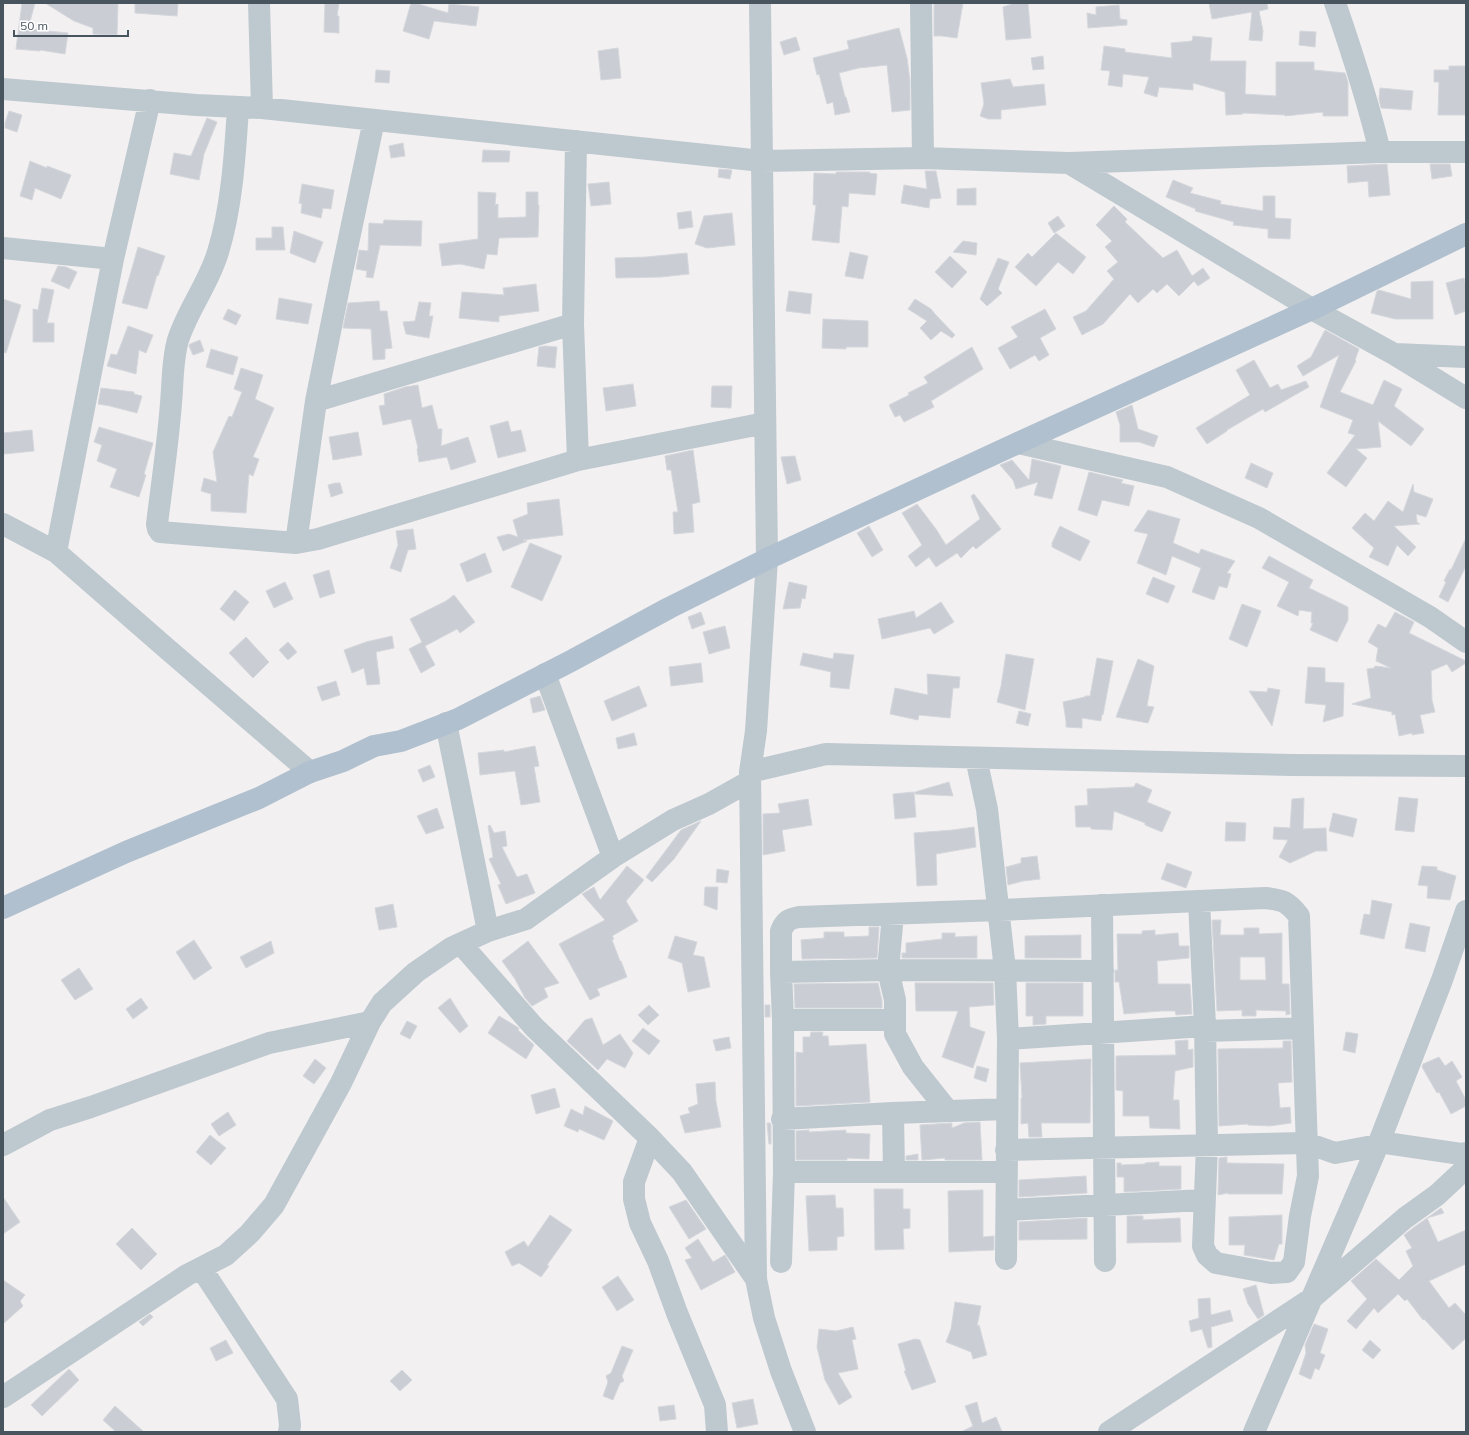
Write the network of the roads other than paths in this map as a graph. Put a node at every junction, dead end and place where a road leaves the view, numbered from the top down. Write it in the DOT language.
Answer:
graph roads {
  1 [pos="259,3"];
  2 [pos="760,3"];
  3 [pos="920,3"];
  4 [pos="1335,3"];
  5 [pos="3,89"];
  6 [pos="150,100"];
  7 [pos="238,108"];
  8 [pos="262,108"];
  9 [pos="374,120"];
  10 [pos="576,141"];
  11 [pos="1380,152"];
  12 [pos="1466,152"];
  13 [pos="923,158"];
  14 [pos="762,161"];
  15 [pos="1069,163"];
  16 [pos="1466,234"];
  17 [pos="3,248"];
  18 [pos="113,259"];
  19 [pos="1312,309"];
  20 [pos="573,324"];
  21 [pos="1394,354"];
  22 [pos="1466,357"];
  23 [pos="1466,398"];
  24 [pos="316,401"];
  25 [pos="765,423"];
  26 [pos="1018,442"];
  27 [pos="578,460"];
  28 [pos="3,524"];
  29 [pos="296,543"];
  30 [pos="56,552"];
  31 [pos="767,559"];
  32 [pos="1466,642"];
  33 [pos="545,674"];
  34 [pos="446,723"];
  35 [pos="976,758"];
  36 [pos="1466,766"];
  37 [pos="310,772"];
  38 [pos="750,777"];
  39 [pos="613,857"];
  40 [pos="1199,901"];
  41 [pos="1102,905"];
  42 [pos="3,908"];
  43 [pos="999,910"];
  44 [pos="1466,911"];
  45 [pos="893,914"];
  46 [pos="488,931"];
  47 [pos="461,944"];
  48 [pos="888,970"];
  49 [pos="1004,970"];
  50 [pos="1103,971"];
  51 [pos="781,972"];
  52 [pos="783,1020"];
  53 [pos="895,1020"];
  54 [pos="370,1022"];
  55 [pos="1205,1028"];
  56 [pos="1303,1028"];
  57 [pos="1104,1033"];
  58 [pos="1008,1039"];
  59 [pos="1007,1109"];
  60 [pos="948,1111"];
  61 [pos="893,1113"];
  62 [pos="782,1119"];
  63 [pos="650,1138"];
  64 [pos="1307,1143"];
  65 [pos="1379,1144"];
  66 [pos="3,1145"];
  67 [pos="1207,1146"];
  68 [pos="1105,1148"];
  69 [pos="1006,1150"];
  70 [pos="1466,1153"];
  71 [pos="1466,1168"];
  72 [pos="784,1172"];
  73 [pos="894,1172"];
  74 [pos="1006,1172"];
  75 [pos="1204,1200"];
  76 [pos="1106,1205"];
  77 [pos="1007,1210"];
  78 [pos="1006,1259"];
  79 [pos="1105,1261"];
  80 [pos="781,1262"];
  81 [pos="201,1268"];
  82 [pos="756,1279"];
  83 [pos="1311,1299"];
  84 [pos="3,1397"];
  85 [pos="289,1432"];
  86 [pos="716,1432"];
  87 [pos="805,1432"];
  88 [pos="1109,1432"];
  89 [pos="1254,1432"];
  1 -- 8 [label="street"];
  2 -- 14 [label="street"];
  3 -- 13 [label="street"];
  4 -- 11 [label="street"];
  5 -- 6 [label="street"];
  6 -- 7 [label="street"];
  6 -- 18 [label="street"];
  7 -- 8 [label="street"];
  7 -- 29 [label="street"];
  8 -- 9 [label="street"];
  9 -- 10 [label="street"];
  9 -- 24 [label="street"];
  10 -- 14 [label="street"];
  10 -- 20 [label="street"];
  11 -- 12 [label="street"];
  11 -- 15 [label="street"];
  13 -- 14 [label="street"];
  13 -- 15 [label="street"];
  14 -- 25 [label="street"];
  15 -- 19 [label="street"];
  16 -- 19 [label="main road"];
  17 -- 18 [label="street"];
  18 -- 30 [label="street"];
  19 -- 21 [label="street"];
  19 -- 26 [label="main road"];
  20 -- 24 [label="street"];
  20 -- 27 [label="street"];
  21 -- 22 [label="street"];
  21 -- 23 [label="street"];
  24 -- 29 [label="street"];
  25 -- 27 [label="street"];
  25 -- 31 [label="street"];
  26 -- 31 [label="main road"];
  26 -- 32 [label="street"];
  27 -- 29 [label="street"];
  28 -- 30 [label="street"];
  30 -- 37 [label="street"];
  31 -- 33 [label="main road"];
  31 -- 38 [label="street"];
  33 -- 34 [label="main road"];
  33 -- 39 [label="street"];
  34 -- 37 [label="main road"];
  34 -- 46 [label="street"];
  35 -- 36 [label="street"];
  35 -- 38 [label="street"];
  35 -- 43 [label="street"];
  37 -- 42 [label="main road"];
  38 -- 39 [label="street"];
  38 -- 82 [label="street"];
  39 -- 46 [label="street"];
  40 -- 41 [label="street"];
  40 -- 55 [label="street"];
  40 -- 56 [label="street"];
  41 -- 43 [label="street"];
  41 -- 50 [label="street"];
  43 -- 45 [label="street"];
  43 -- 49 [label="street"];
  44 -- 65 [label="street"];
  45 -- 48 [label="street"];
  45 -- 51 [label="street"];
  46 -- 47 [label="street"];
  47 -- 54 [label="street"];
  47 -- 63 [label="street"];
  48 -- 49 [label="street"];
  48 -- 51 [label="street"];
  48 -- 53 [label="street"];
  49 -- 50 [label="street"];
  49 -- 58 [label="street"];
  50 -- 57 [label="street"];
  51 -- 52 [label="street"];
  52 -- 53 [label="street"];
  52 -- 62 [label="street"];
  53 -- 60 [label="street"];
  54 -- 66 [label="street"];
  54 -- 81 [label="street"];
  55 -- 56 [label="street"];
  55 -- 57 [label="street"];
  55 -- 67 [label="street"];
  56 -- 64 [label="street"];
  57 -- 58 [label="street"];
  57 -- 68 [label="street"];
  58 -- 59 [label="street"];
  59 -- 60 [label="street"];
  59 -- 69 [label="street"];
  60 -- 61 [label="street"];
  61 -- 62 [label="street"];
  61 -- 73 [label="street"];
  62 -- 72 [label="street"];
  63 -- 82 [label="street"];
  63 -- 86 [label="street"];
  64 -- 65 [label="street"];
  64 -- 67 [label="street"];
  64 -- 75 [label="street"];
  65 -- 70 [label="street"];
  65 -- 83 [label="street"];
  67 -- 68 [label="street"];
  67 -- 75 [label="street"];
  68 -- 69 [label="street"];
  68 -- 76 [label="street"];
  69 -- 74 [label="street"];
  71 -- 83 [label="street"];
  72 -- 73 [label="street"];
  72 -- 80 [label="street"];
  73 -- 74 [label="street"];
  74 -- 77 [label="street"];
  75 -- 76 [label="street"];
  76 -- 77 [label="street"];
  76 -- 79 [label="street"];
  77 -- 78 [label="street"];
  81 -- 84 [label="street"];
  81 -- 85 [label="street"];
  82 -- 87 [label="street"];
  83 -- 88 [label="street"];
  83 -- 89 [label="street"];
}
